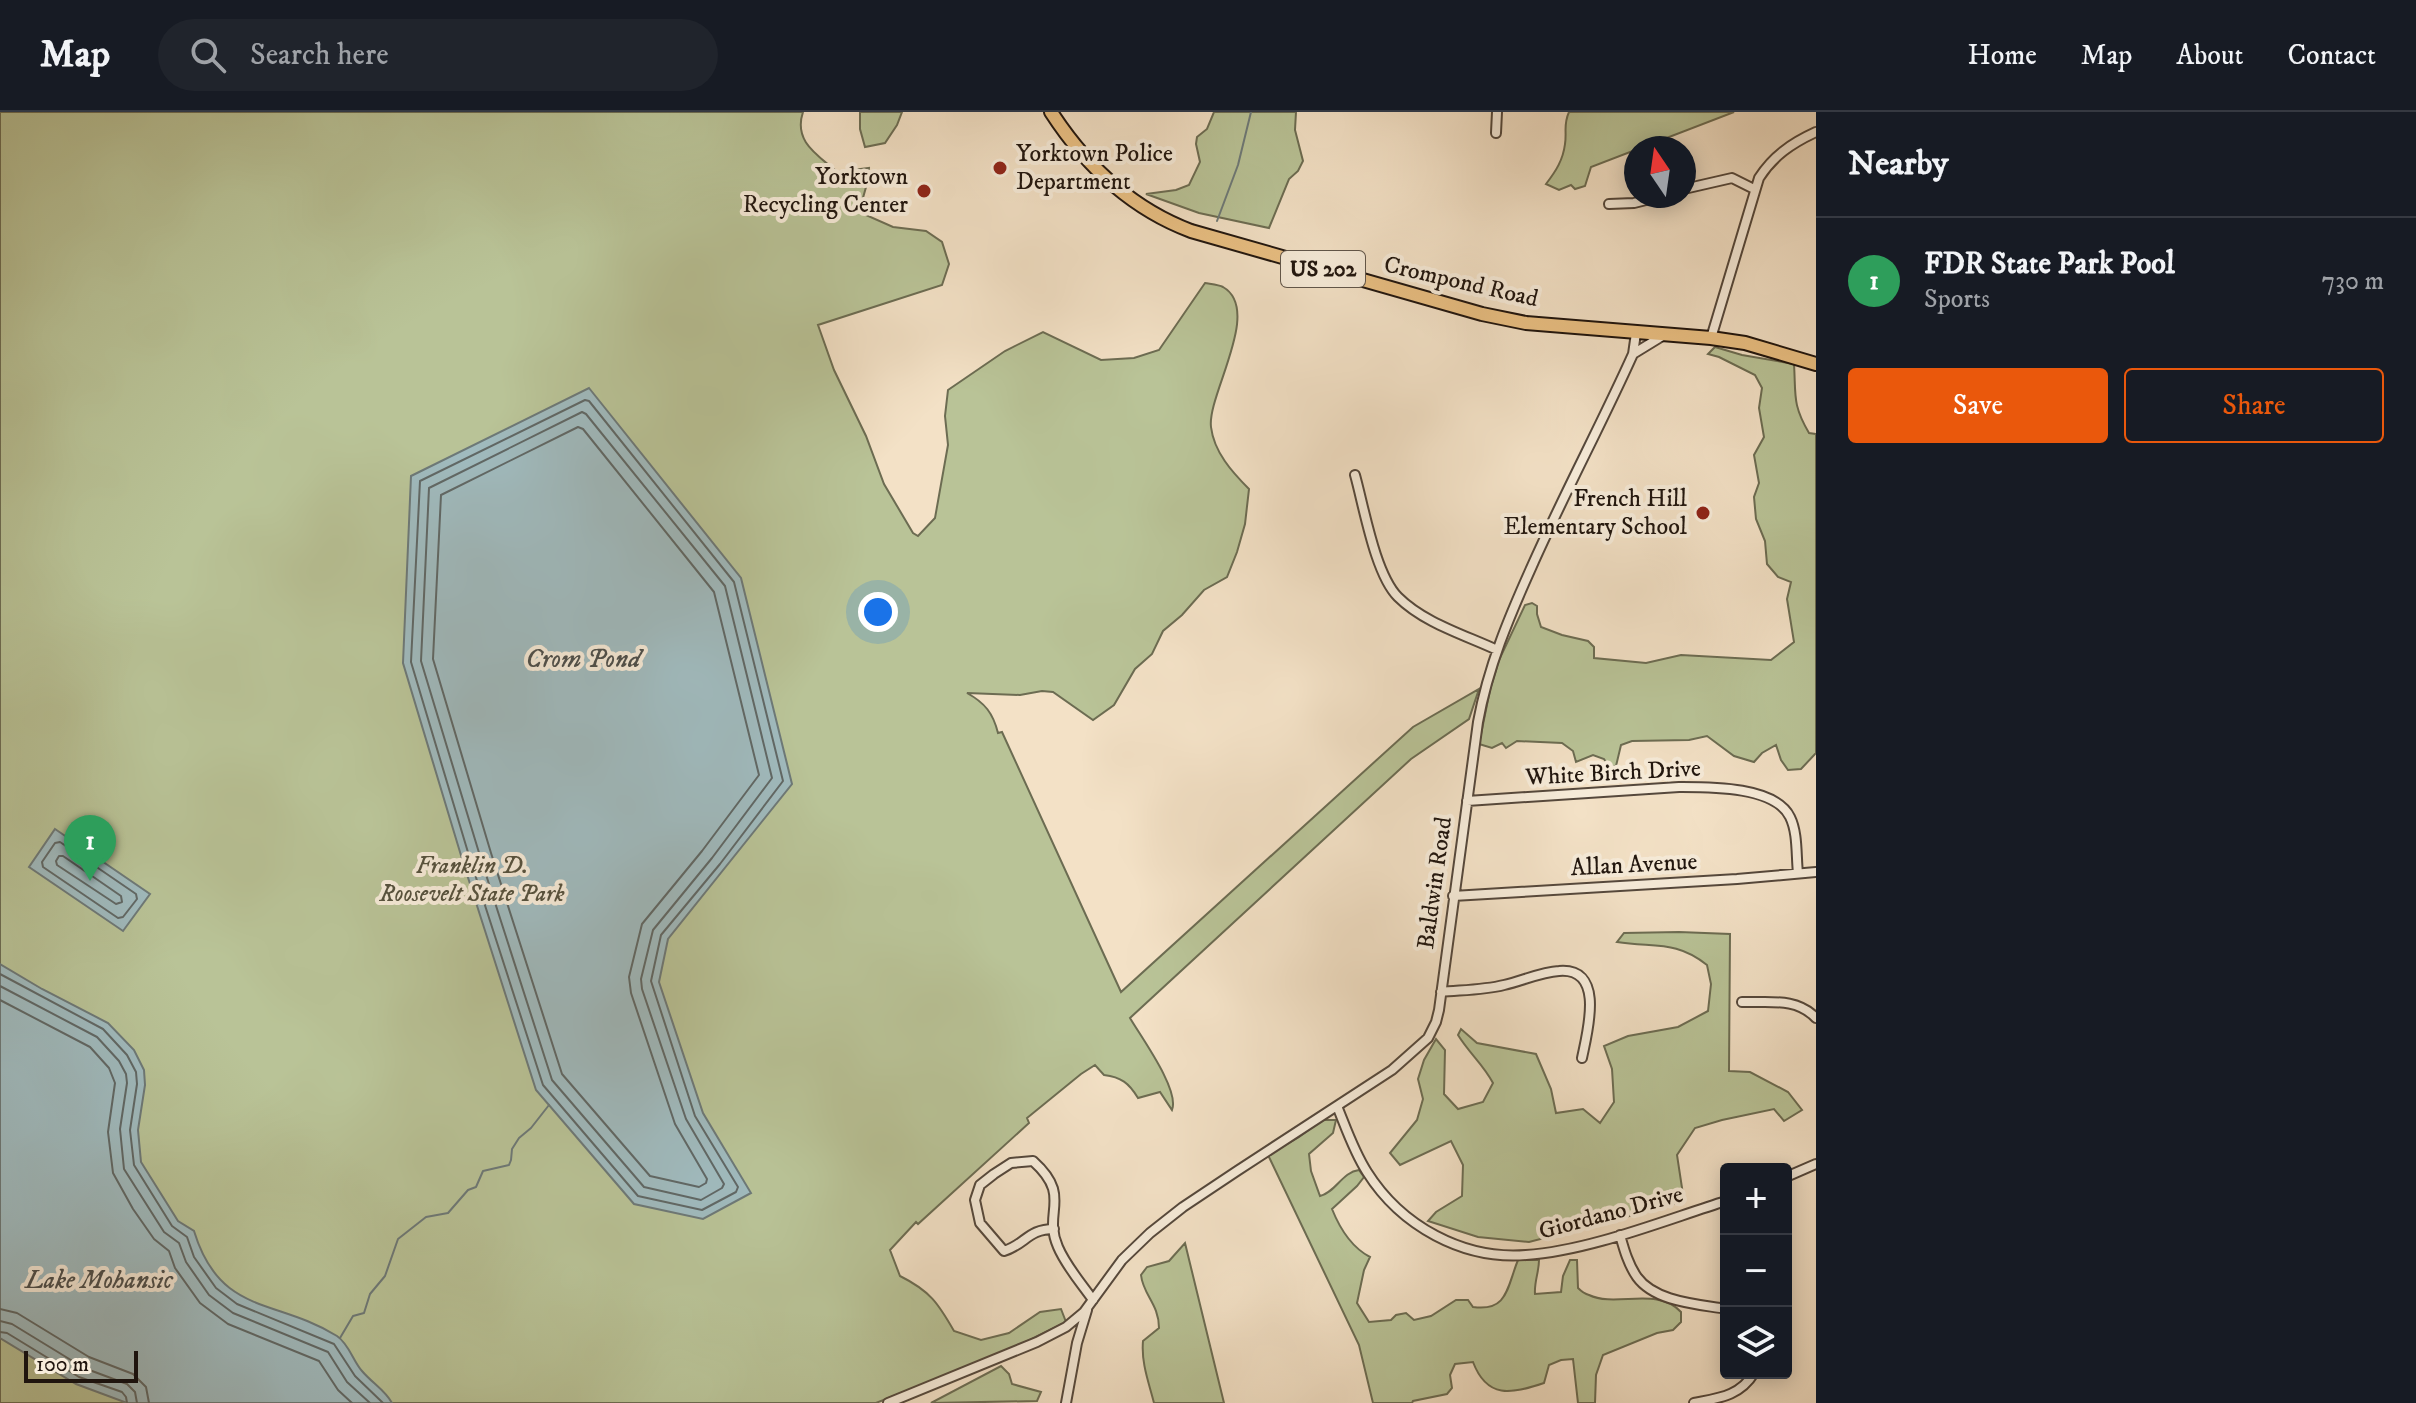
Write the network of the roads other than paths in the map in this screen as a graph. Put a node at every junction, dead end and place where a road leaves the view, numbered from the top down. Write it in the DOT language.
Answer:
graph roads {
  1 [pos="1051,112"];
  2 [pos="1497,112"];
  3 [pos="1816,132"];
  4 [pos="1496,133"];
  5 [pos="1696,186"];
  6 [pos="1754,189"];
  7 [pos="1624,203"];
  8 [pos="1609,204"];
  9 [pos="1636,333"];
  10 [pos="1664,335"];
  11 [pos="1711,338"];
  12 [pos="1633,354"];
  13 [pos="1816,364"];
  14 [pos="1355,475"];
  15 [pos="1497,650"];
  16 [pos="1467,801"];
  17 [pos="1816,872"];
  18 [pos="1798,873"];
  19 [pos="1453,896"];
  20 [pos="1441,992"];
  21 [pos="1742,1002"];
  22 [pos="1816,1018"];
  23 [pos="1582,1058"];
  24 [pos="1337,1106"];
  25 [pos="1816,1164"];
  26 [pos="1792,1174"];
  27 [pos="1720,1203"];
  28 [pos="1054,1229"];
  29 [pos="1620,1235"];
  30 [pos="1090,1303"];
  31 [pos="1720,1308"];
  32 [pos="1750,1379"];
  33 [pos="888,1403"];
  34 [pos="1066,1403"];
  35 [pos="1694,1403"];
  1 -- 9 [label="highway, Crompond Road / US 202"];
  2 -- 4 [label="street"];
  3 -- 6 [label="street"];
  5 -- 6 [label="street"];
  6 -- 11 [label="street"];
  7 -- 8 [label="street"];
  9 -- 10 [label="highway, Crompond Road / US 202"];
  9 -- 12 [label="street, Baldwin Road"];
  10 -- 11 [label="highway, Crompond Road / US 202"];
  10 -- 12 [label="street"];
  11 -- 13 [label="highway, Crompond Road / US 202"];
  12 -- 15 [label="street, Baldwin Road"];
  14 -- 15 [label="street"];
  15 -- 16 [label="street, Baldwin Road"];
  16 -- 18 [label="street, White Birch Drive"];
  16 -- 19 [label="street, Baldwin Road"];
  17 -- 18 [label="street, Allan Avenue"];
  18 -- 19 [label="street, Allan Avenue"];
  19 -- 20 [label="street, Baldwin Road"];
  20 -- 23 [label="street"];
  20 -- 24 [label="street, Baldwin Road"];
  21 -- 22 [label="street"];
  24 -- 29 [label="street, Giordano Drive"];
  24 -- 30 [label="street, Baldwin Road"];
  25 -- 26 [label="street"];
  27 -- 29 [label="street, Giordano Drive"];
  28 -- 28 [label="street"];
  28 -- 30 [label="street"];
  29 -- 31 [label="street"];
  30 -- 33 [label="street"];
  30 -- 34 [label="street, Baldwin Road"];
  32 -- 35 [label="street"];
}
